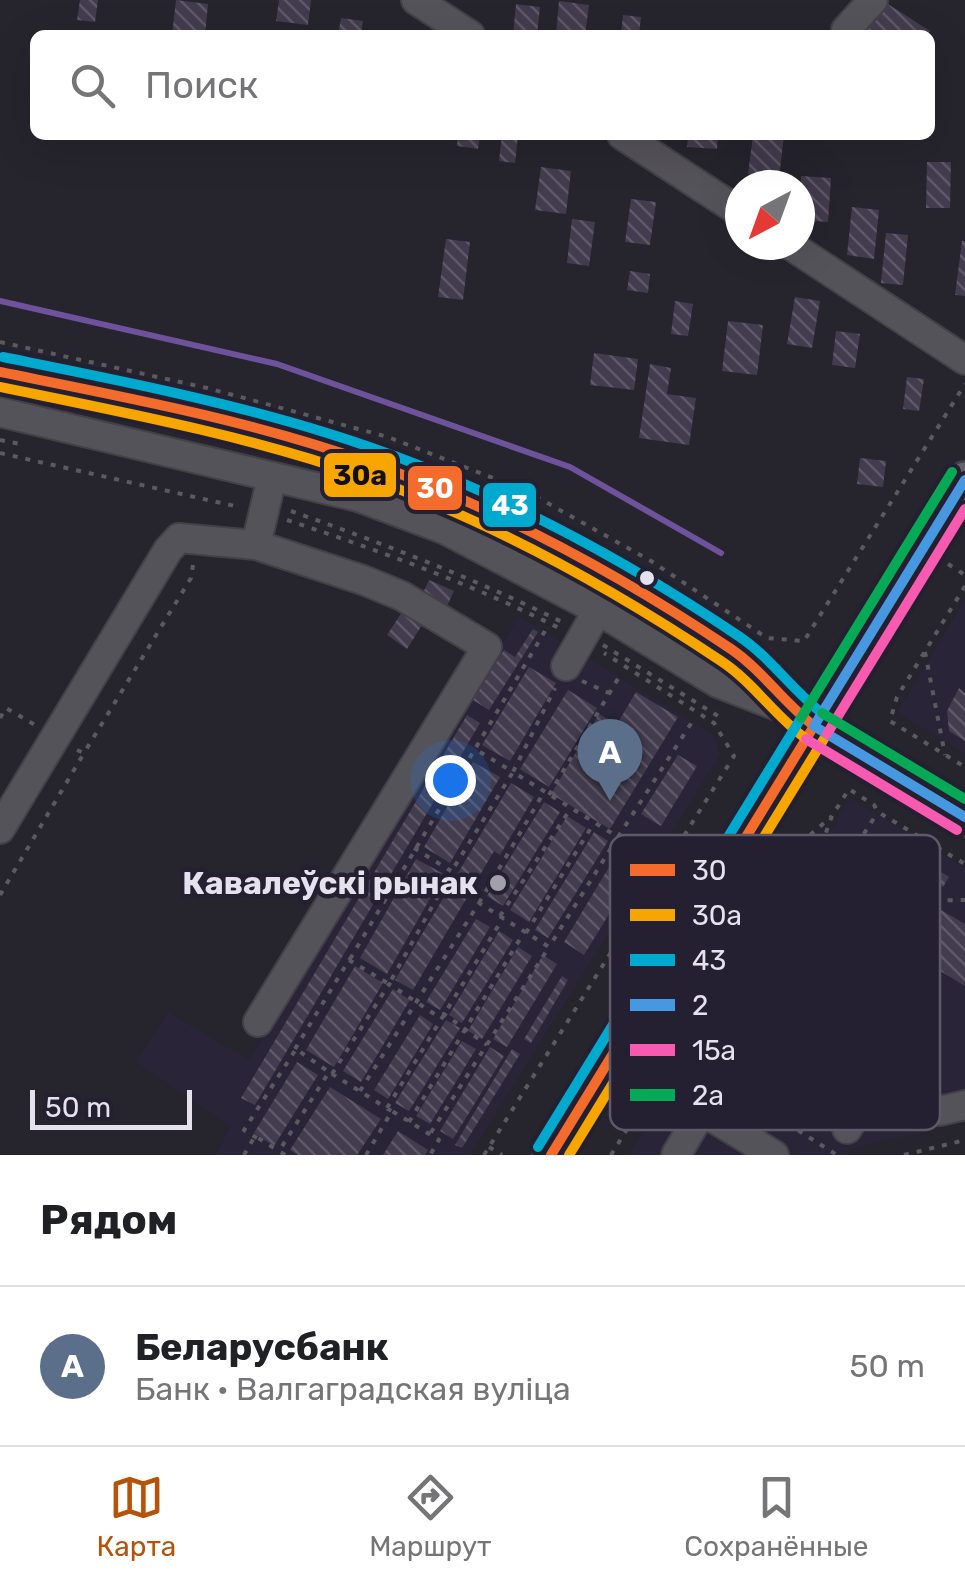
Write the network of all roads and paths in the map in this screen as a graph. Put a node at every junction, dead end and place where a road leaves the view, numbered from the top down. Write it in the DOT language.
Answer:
graph roads {
  1 [pos="416,0"];
  2 [pos="873,0"];
  3 [pos="462,30"];
  4 [pos="846,30"];
  5 [pos="630,140"];
  6 [pos="725,202"];
  7 [pos="813,260"];
  8 [pos="965,360"];
  9 [pos="0,372"];
  10 [pos="56,384"];
  11 [pos="965,384"];
  12 [pos="0,412"];
  13 [pos="48,423"];
  14 [pos="965,480"];
  15 [pos="269,490"];
  16 [pos="256,545"];
  17 [pos="965,586"];
  18 [pos="592,622"];
  19 [pos="545,632"];
  20 [pos="767,638"];
  21 [pos="925,652"];
  22 [pos="566,666"];
  23 [pos="619,677"];
  24 [pos="0,704"];
  25 [pos="6,708"];
  26 [pos="718,716"];
  27 [pos="804,719"];
  28 [pos="692,722"];
  29 [pos="714,723"];
  30 [pos="475,748"];
  31 [pos="84,753"];
  32 [pos="945,754"];
  33 [pos="965,767"];
  34 [pos="513,772"];
  35 [pos="546,793"];
  36 [pos="571,808"];
  37 [pos="878,812"];
  38 [pos="832,816"];
  39 [pos="965,817"];
  40 [pos="594,823"];
  41 [pos="0,829"];
  42 [pos="613,835"];
  43 [pos="620,835"];
  44 [pos="685,835"];
  45 [pos="737,835"];
  46 [pos="809,835"];
  47 [pos="825,835"];
  48 [pos="863,835"];
  49 [pos="916,835"];
  50 [pos="414,848"];
  51 [pos="940,849"];
  52 [pos="610,851"];
  53 [pos="965,864"];
  54 [pos="452,871"];
  55 [pos="0,895"];
  56 [pos="940,900"];
  57 [pos="965,900"];
  58 [pos="480,903"];
  59 [pos="502,917"];
  60 [pos="525,932"];
  61 [pos="549,947"];
  62 [pos="610,955"];
  63 [pos="350,960"];
  64 [pos="389,984"];
  65 [pos="417,1002"];
  66 [pos="444,1014"];
  67 [pos="258,1022"];
  68 [pos="464,1031"];
  69 [pos="487,1045"];
  70 [pos="295,1050"];
  71 [pos="610,1053"];
  72 [pos="330,1073"];
  73 [pos="360,1091"];
  74 [pos="965,1105"];
  75 [pos="386,1108"];
  76 [pos="940,1111"];
  77 [pos="393,1112"];
  78 [pos="409,1122"];
  79 [pos="626,1130"];
  80 [pos="691,1130"];
  81 [pos="733,1130"];
  82 [pos="819,1130"];
  83 [pos="430,1134"];
  84 [pos="257,1138"];
  85 [pos="965,1140"];
  86 [pos="842,1142"];
  87 [pos="490,1147"];
  88 [pos="283,1154"];
  89 [pos="244,1155"];
  90 [pos="366,1155"];
  91 [pos="430,1155"];
  92 [pos="484,1155"];
  93 [pos="502,1155"];
  94 [pos="551,1155"];
  95 [pos="610,1155"];
  96 [pos="676,1155"];
  97 [pos="774,1155"];
  98 [pos="904,1155"];
  1 -- 3 [label="street"];
  2 -- 4 [label="street"];
  5 -- 6 [label="street"];
  7 -- 8 [label="street"];
  9 -- 10 [label="street"];
  10 -- 13 [label="street"];
  10 -- 27 [label="street"];
  11 -- 20 [label="path"];
  12 -- 13 [label="street"];
  13 -- 15 [label="street"];
  14 -- 27 [label="main road"];
  15 -- 16 [label="street"];
  15 -- 18 [label="path"];
  15 -- 18 [label="street"];
  16 -- 41 [label="street"];
  16 -- 67 [label="street"];
  17 -- 21 [label="path"];
  18 -- 22 [label="street"];
  18 -- 26 [label="path"];
  18 -- 27 [label="street"];
  19 -- 30 [label="path"];
  21 -- 32 [label="path"];
  21 -- 32 [label="path"];
  22 -- 34 [label="path"];
  23 -- 35 [label="path"];
  24 -- 25 [label="path"];
  27 -- 39 [label="main road"];
  27 -- 45 [label="main road"];
  28 -- 43 [label="path"];
  29 -- 44 [label="path"];
  30 -- 34 [label="path"];
  30 -- 50 [label="path"];
  31 -- 55 [label="path"];
  32 -- 33 [label="path"];
  34 -- 35 [label="path"];
  34 -- 54 [label="path"];
  35 -- 36 [label="path"];
  35 -- 58 [label="path"];
  36 -- 40 [label="path"];
  36 -- 59 [label="path"];
  37 -- 38 [label="path"];
  37 -- 48 [label="path"];
  37 -- 49 [label="path"];
  38 -- 46 [label="path"];
  38 -- 47 [label="path"];
  40 -- 42 [label="path"];
  40 -- 60 [label="path"];
  50 -- 54 [label="path"];
  50 -- 63 [label="path"];
  51 -- 53 [label="path"];
  52 -- 61 [label="path"];
  54 -- 64 [label="path"];
  56 -- 57 [label="path"];
  58 -- 59 [label="path"];
  58 -- 65 [label="path"];
  59 -- 60 [label="path"];
  59 -- 66 [label="path"];
  60 -- 61 [label="path"];
  60 -- 68 [label="path"];
  61 -- 69 [label="path"];
  62 -- 87 [label="path"];
  63 -- 64 [label="path"];
  63 -- 70 [label="path"];
  64 -- 65 [label="path"];
  64 -- 72 [label="path"];
  65 -- 66 [label="path"];
  65 -- 73 [label="path"];
  66 -- 68 [label="path"];
  66 -- 75 [label="path"];
  68 -- 69 [label="path"];
  68 -- 78 [label="path"];
  69 -- 83 [label="path"];
  70 -- 72 [label="path"];
  70 -- 84 [label="path"];
  71 -- 94 [label="main road"];
  72 -- 73 [label="path"];
  72 -- 88 [label="path"];
  73 -- 75 [label="path"];
  74 -- 76 [label="street"];
  75 -- 77 [label="path"];
  77 -- 78 [label="path"];
  77 -- 90 [label="path"];
  78 -- 83 [label="path"];
  79 -- 95 [label="path"];
  80 -- 96 [label="street"];
  81 -- 97 [label="street"];
  82 -- 86 [label="path"];
  83 -- 91 [label="path"];
  84 -- 88 [label="path"];
  84 -- 89 [label="path"];
  85 -- 98 [label="path"];
  87 -- 92 [label="path"];
  87 -- 93 [label="path"];
}
